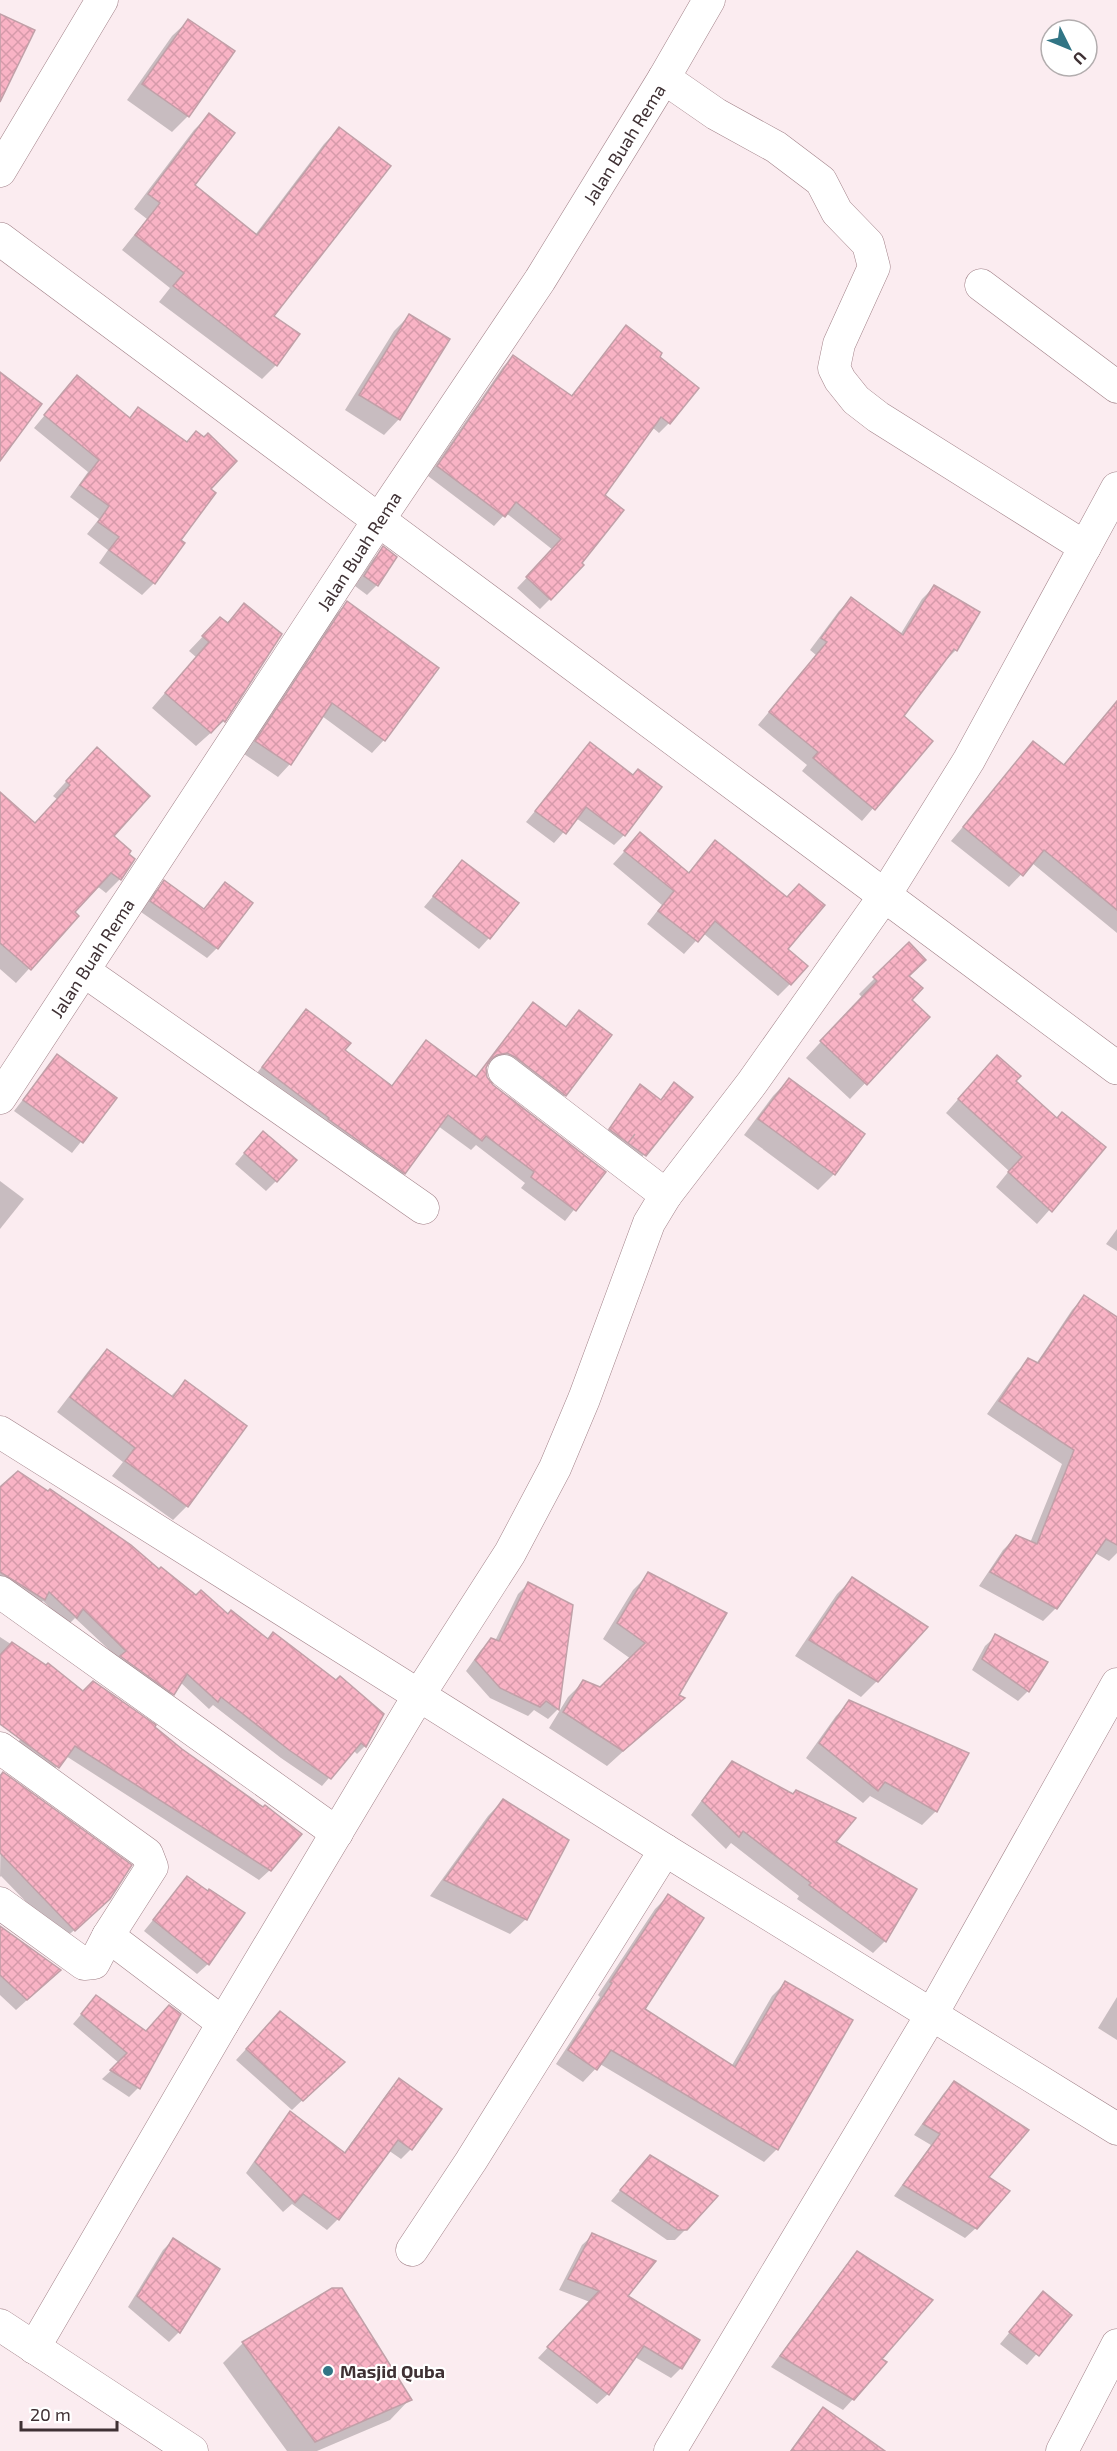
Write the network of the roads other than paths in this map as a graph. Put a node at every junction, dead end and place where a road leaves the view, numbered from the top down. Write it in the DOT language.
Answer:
graph roads {
  1 [pos="102,0"];
  2 [pos="709,0"];
  3 [pos="664,78"];
  4 [pos="0,171"];
  5 [pos="0,239"];
  6 [pos="981,285"];
  7 [pos="1117,387"];
  8 [pos="1117,488"];
  9 [pos="378,521"];
  10 [pos="1085,547"];
  11 [pos="885,895"];
  12 [pos="84,971"];
  13 [pos="1117,1068"];
  14 [pos="504,1071"];
  15 [pos="0,1098"];
  16 [pos="666,1195"];
  17 [pos="423,1208"];
  18 [pos="0,1432"];
  19 [pos="0,1592"];
  20 [pos="1117,1684"];
  21 [pos="419,1695"];
  22 [pos="0,1748"];
  23 [pos="337,1833"];
  24 [pos="665,1850"];
  25 [pos="0,1903"];
  26 [pos="108,1936"];
  27 [pos="932,2014"];
  28 [pos="223,2022"];
  29 [pos="1117,2129"];
  30 [pos="412,2250"];
  31 [pos="0,2325"];
  32 [pos="1117,2345"];
  33 [pos="34,2348"];
  34 [pos="192,2451"];
  35 [pos="670,2451"];
  36 [pos="1062,2451"];
  1 -- 4 [label="street"];
  2 -- 3 [label="street, Jalan Buah Rema"];
  3 -- 9 [label="street, Jalan Buah Rema"];
  3 -- 10 [label="street"];
  5 -- 9 [label="street"];
  6 -- 7 [label="street"];
  8 -- 10 [label="street"];
  9 -- 11 [label="street"];
  9 -- 12 [label="street, Jalan Buah Rema"];
  10 -- 11 [label="street"];
  11 -- 13 [label="street"];
  11 -- 16 [label="street"];
  12 -- 15 [label="street, Jalan Buah Rema"];
  12 -- 17 [label="street"];
  14 -- 16 [label="street"];
  16 -- 21 [label="street"];
  18 -- 21 [label="street"];
  19 -- 23 [label="street"];
  20 -- 27 [label="street"];
  21 -- 23 [label="street"];
  21 -- 24 [label="street"];
  22 -- 26 [label="street"];
  23 -- 28 [label="street"];
  24 -- 27 [label="street"];
  24 -- 30 [label="street"];
  25 -- 26 [label="street"];
  26 -- 28 [label="street"];
  27 -- 29 [label="street"];
  27 -- 35 [label="street"];
  28 -- 33 [label="street"];
  31 -- 33 [label="street"];
  32 -- 36 [label="street"];
  33 -- 34 [label="street"];
}
